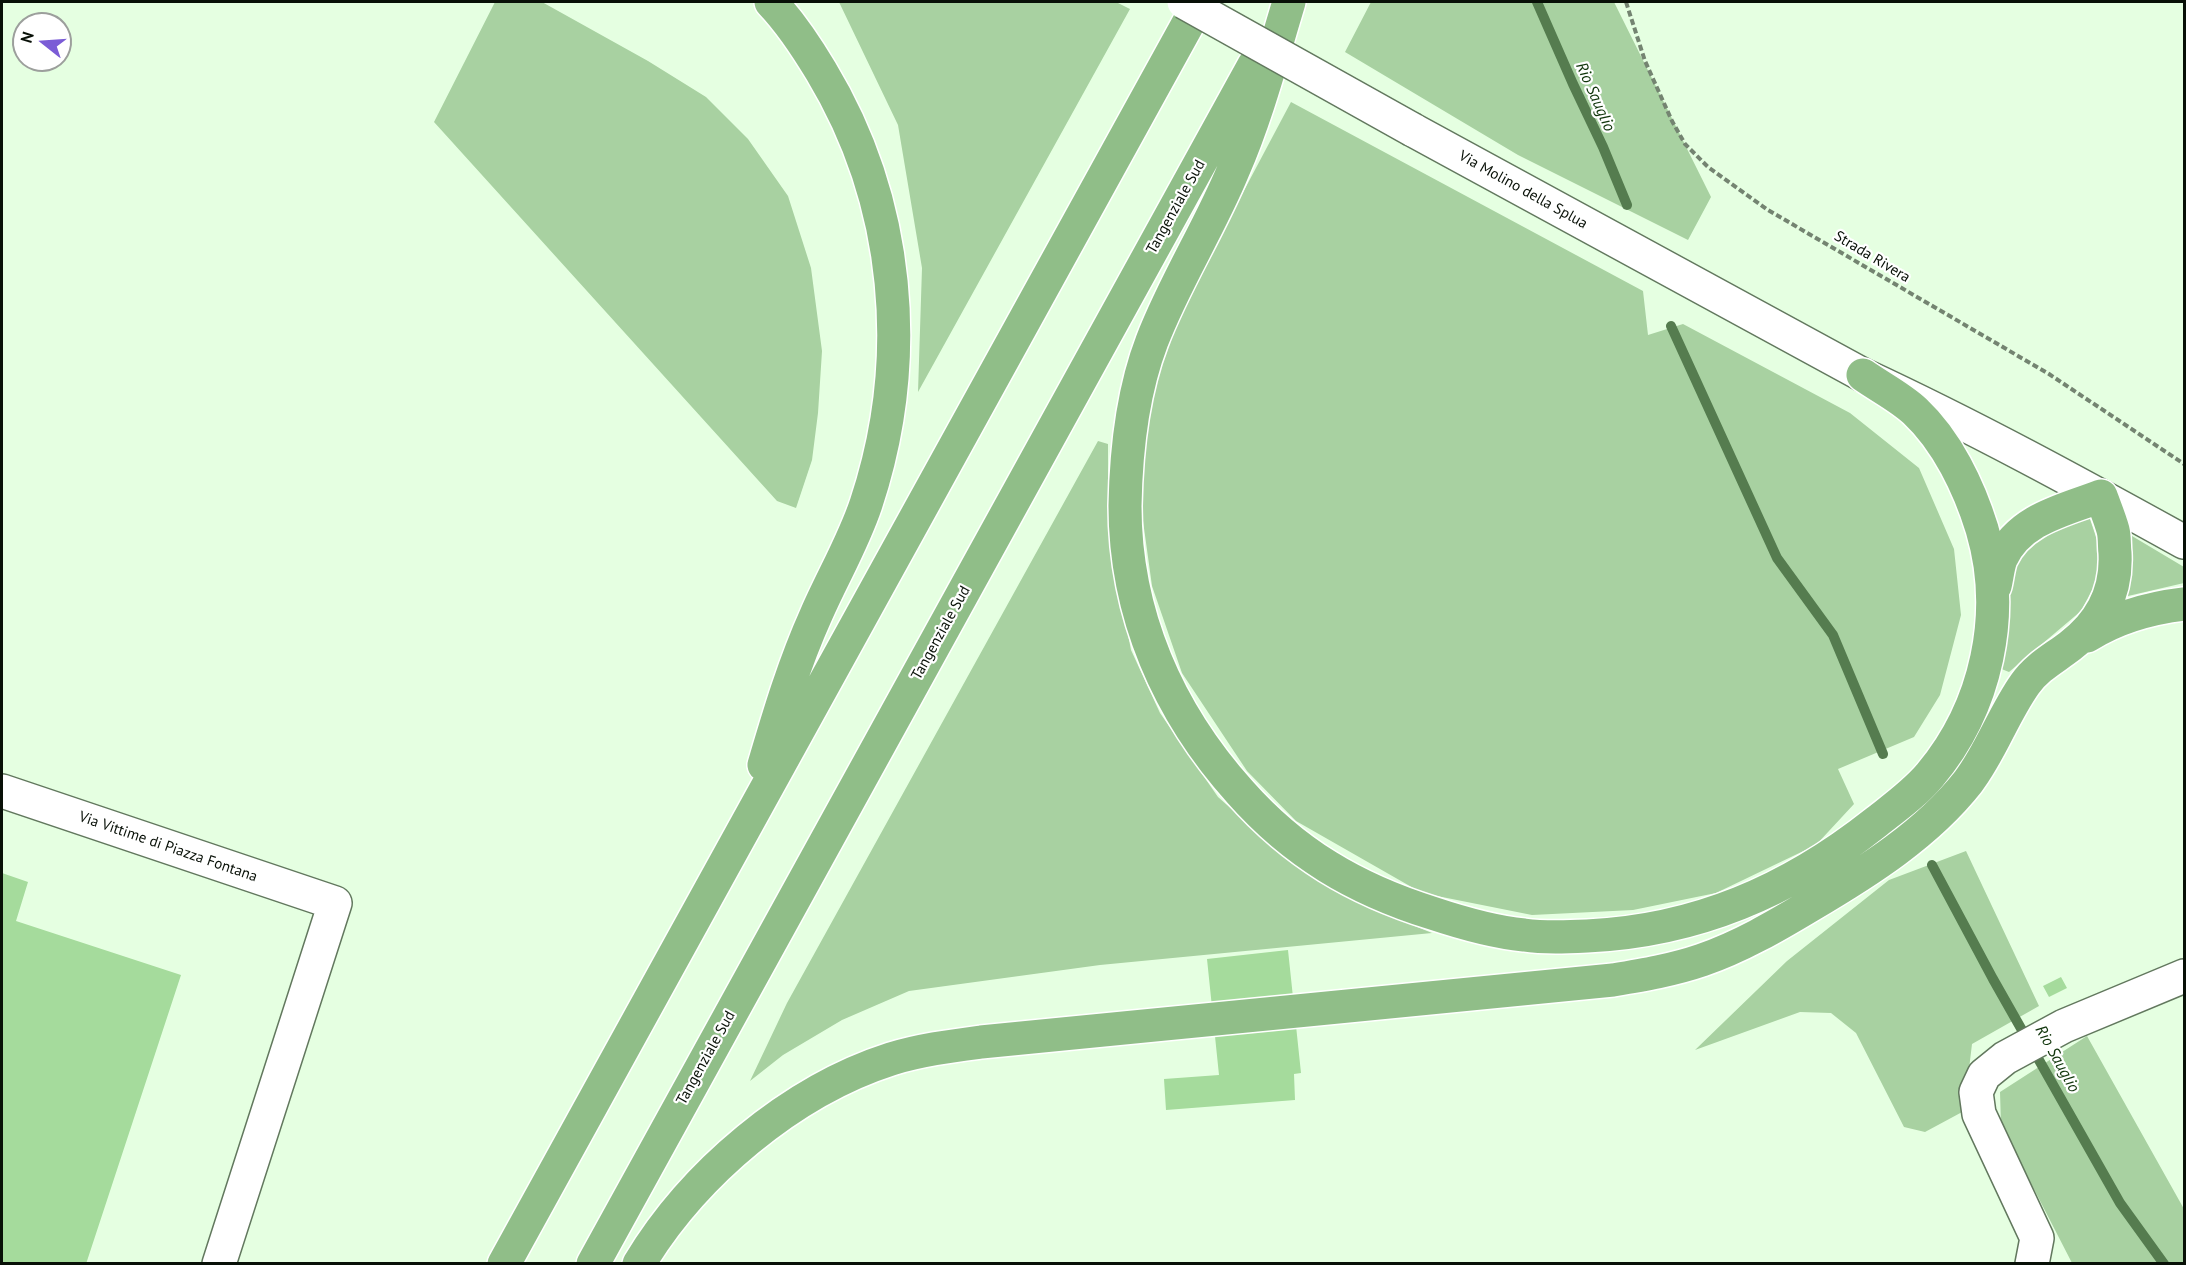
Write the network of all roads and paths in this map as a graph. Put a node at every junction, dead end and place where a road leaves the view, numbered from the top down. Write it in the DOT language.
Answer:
graph roads {
  1 [pos="771,2"];
  2 [pos="1184,2"];
  3 [pos="1200,2"];
  4 [pos="1289,2"];
  5 [pos="1626,2"];
  6 [pos="1863,375"];
  7 [pos="2184,464"];
  8 [pos="2101,496"];
  9 [pos="2184,542"];
  10 [pos="1994,594"];
  11 [pos="2184,604"];
  12 [pos="2070,646"];
  13 [pos="2,791"];
  14 [pos="746,827"];
  15 [pos="2184,976"];
  16 [pos="219,1263"];
  17 [pos="504,1263"];
  18 [pos="593,1263"];
  19 [pos="639,1263"];
  20 [pos="2032,1263"];
  1 -- 14 [label="highway"];
  2 -- 6 [label="street, Via Molino della Splua, bridge"];
  3 -- 14 [label="highway"];
  4 -- 10 [label="highway"];
  4 -- 18 [label="highway, Tangenziale Sud"];
  5 -- 7 [label="path, Strada Rivera"];
  6 -- 8 [label="street, Via Molino della Splua"];
  6 -- 10 [label="highway"];
  8 -- 9 [label="street, Via Molino della Splua"];
  8 -- 10 [label="highway"];
  8 -- 12 [label="highway"];
  11 -- 12 [label="highway"];
  12 -- 19 [label="highway"];
  13 -- 16 [label="street, Via Vittime di Piazza Fontana"];
  14 -- 17 [label="highway"];
  15 -- 20 [label="street"];
}
